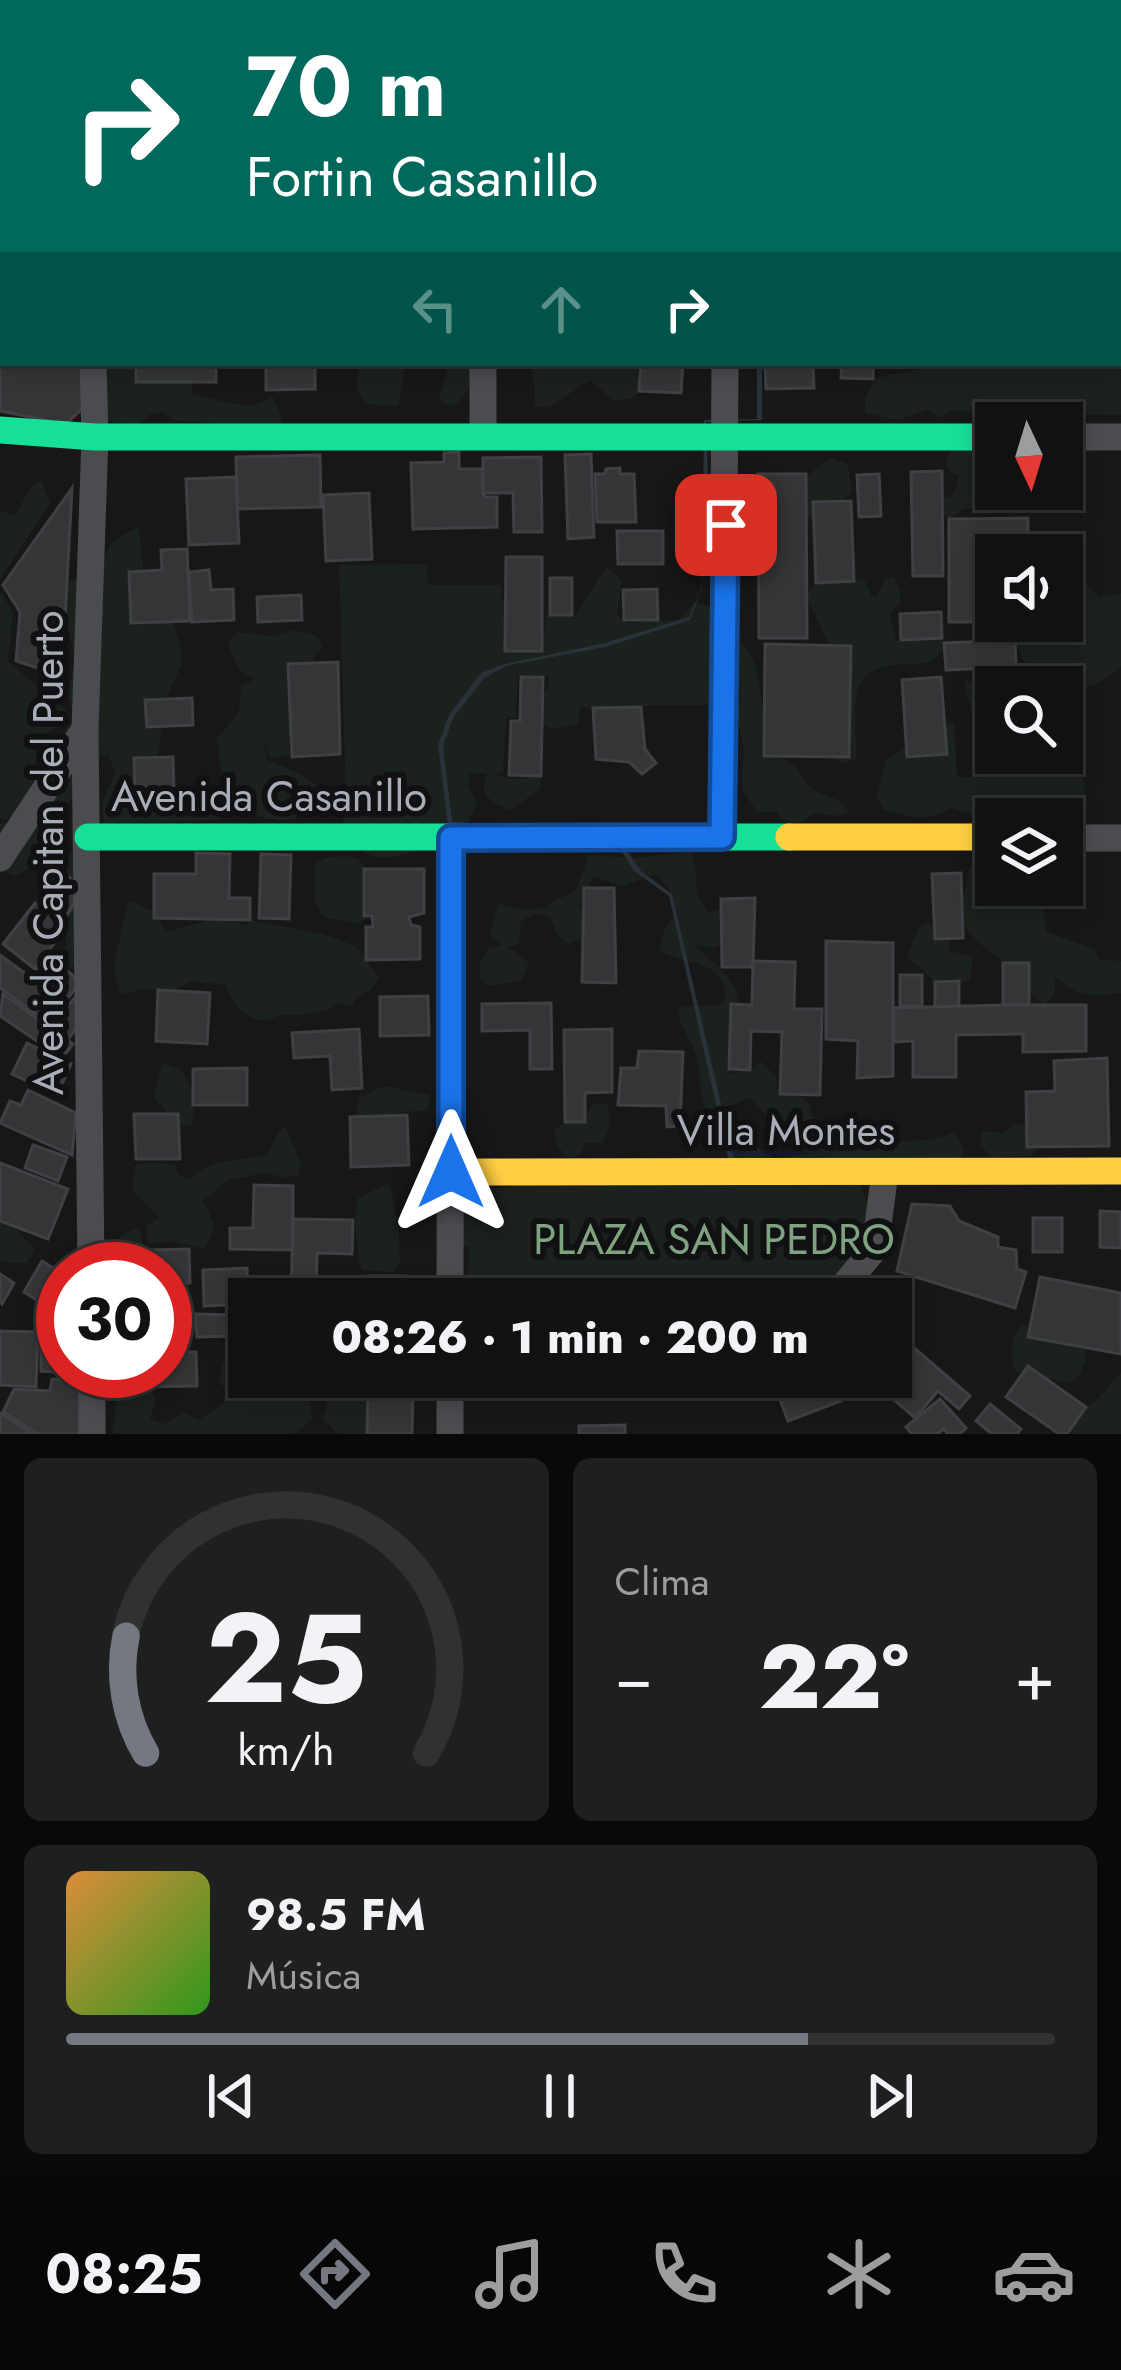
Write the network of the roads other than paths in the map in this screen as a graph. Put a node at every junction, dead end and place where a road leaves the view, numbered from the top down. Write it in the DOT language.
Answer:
graph roads {
  1 [pos="93,366"];
  2 [pos="483,366"];
  3 [pos="725,366"];
  4 [pos="0,430"];
  5 [pos="483,435"];
  6 [pos="727,436"];
  7 [pos="94,437"];
  8 [pos="975,437"];
  9 [pos="1083,437"];
  10 [pos="1121,437"];
  11 [pos="85,729"];
  12 [pos="88,837"];
  13 [pos="722,837"];
  14 [pos="975,837"];
  15 [pos="451,838"];
  16 [pos="1083,838"];
  17 [pos="1121,838"];
  18 [pos="0,858"];
  19 [pos="1121,1171"];
  20 [pos="451,1172"];
  21 [pos="885,1172"];
  22 [pos="91,1242"];
  23 [pos="450,1278"];
  24 [pos="850,1278"];
  25 [pos="92,1398"];
  26 [pos="450,1398"];
  27 [pos="92,1434"];
  28 [pos="450,1434"];
  1 -- 7 [label="street, Avenida Capitan del Puerto"];
  2 -- 5 [label="street"];
  3 -- 6 [label="street"];
  4 -- 7 [label="street"];
  5 -- 6 [label="street"];
  5 -- 7 [label="street"];
  6 -- 8 [label="street"];
  6 -- 13 [label="street"];
  7 -- 11 [label="street, Avenida Capitan del Puerto"];
  9 -- 10 [label="street"];
  11 -- 12 [label="street, Avenida Capitan del Puerto"];
  11 -- 18 [label="street"];
  12 -- 15 [label="street, Avenida Casanillo"];
  12 -- 22 [label="street, Avenida Capitan del Puerto"];
  13 -- 14 [label="street, Avenida Casanillo"];
  13 -- 15 [label="street, Avenida Casanillo"];
  15 -- 20 [label="street"];
  16 -- 17 [label="street"];
  19 -- 21 [label="street, Villa Montes"];
  20 -- 21 [label="street, Villa Montes"];
  20 -- 23 [label="street"];
  21 -- 24 [label="street"];
  25 -- 27 [label="street"];
  26 -- 28 [label="street"];
}
